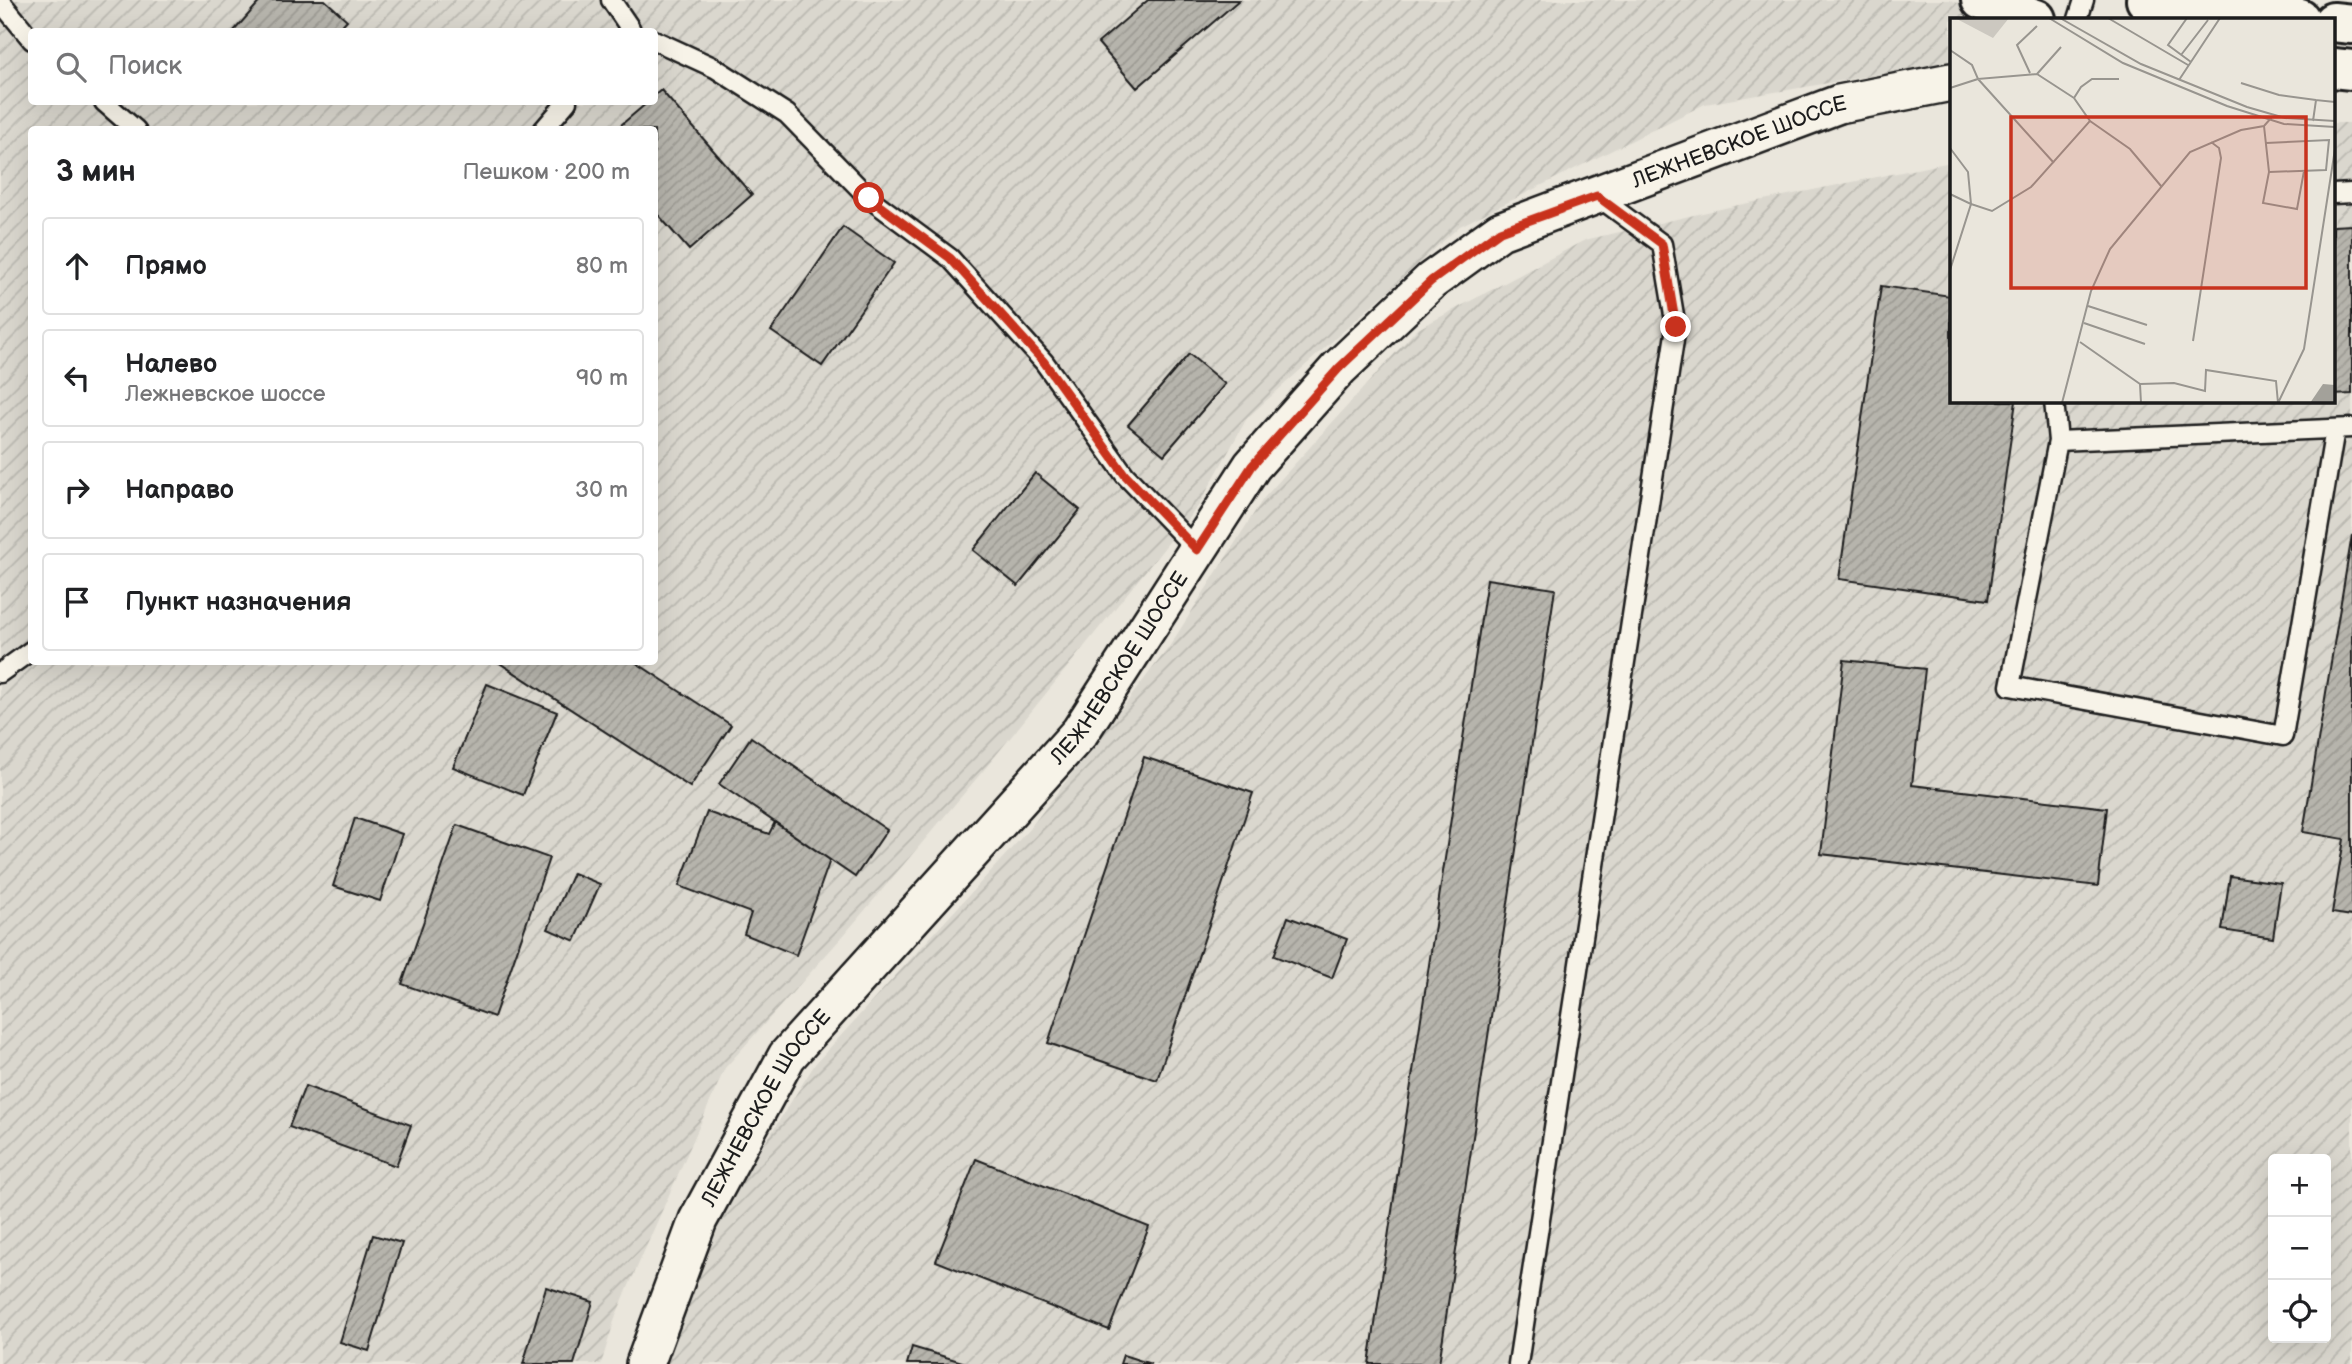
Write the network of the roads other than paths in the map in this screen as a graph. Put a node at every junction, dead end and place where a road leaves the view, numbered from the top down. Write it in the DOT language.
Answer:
graph roads {
  1 [pos="611,0"];
  2 [pos="1981,0"];
  3 [pos="2084,0"];
  4 [pos="2146,0"];
  5 [pos="0,1"];
  6 [pos="2033,18"];
  7 [pos="2078,18"];
  8 [pos="2289,18"];
  9 [pos="2334,22"];
  10 [pos="2352,24"];
  11 [pos="630,28"];
  12 [pos="28,35"];
  13 [pos="658,42"];
  14 [pos="2334,68"];
  15 [pos="2352,70"];
  16 [pos="1950,82"];
  17 [pos="107,105"];
  18 [pos="564,105"];
  19 [pos="131,126"];
  20 [pos="546,126"];
  21 [pos="2352,193"];
  22 [pos="2334,194"];
  23 [pos="1597,196"];
  24 [pos="2054,402"];
  25 [pos="2344,428"];
  26 [pos="2058,441"];
  27 [pos="1197,550"];
  28 [pos="28,653"];
  29 [pos="0,673"];
  30 [pos="645,1364"];
  31 [pos="1518,1364"];
  1 -- 11 [label="lane"];
  2 -- 6 [label="main road"];
  3 -- 7 [label="lane"];
  4 -- 8 [label="main road"];
  5 -- 12 [label="lane"];
  9 -- 10 [label="main road"];
  13 -- 27 [label="lane"];
  14 -- 15 [label="main road"];
  16 -- 23 [label="street, ЛЕЖНЕВСКОЕ ШОССЕ"];
  17 -- 19 [label="lane"];
  18 -- 20 [label="lane"];
  21 -- 22 [label="lane"];
  23 -- 27 [label="street, ЛЕЖНЕВСКОЕ ШОССЕ"];
  23 -- 31 [label="lane"];
  24 -- 26 [label="lane"];
  25 -- 26 [label="lane"];
  25 -- 26 [label="lane"];
  27 -- 30 [label="street, ЛЕЖНЕВСКОЕ ШОССЕ"];
  28 -- 29 [label="lane"];
}
